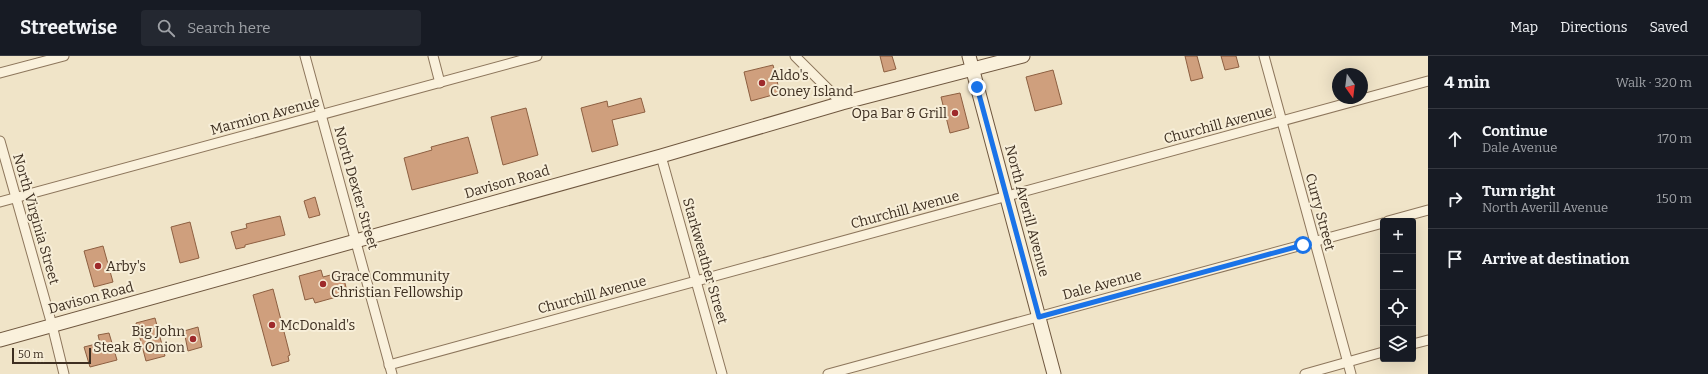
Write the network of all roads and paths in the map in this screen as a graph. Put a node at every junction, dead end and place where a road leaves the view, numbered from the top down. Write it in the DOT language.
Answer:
graph roads {
  1 [pos="64,56"];
  2 [pos="305,56"];
  3 [pos="433,56"];
  4 [pos="537,56"];
  5 [pos="795,56"];
  6 [pos="969,56"];
  7 [pos="1023,56"];
  8 [pos="1264,56"];
  9 [pos="973,70"];
  10 [pos="0,74"];
  11 [pos="1428,81"];
  12 [pos="440,83"];
  13 [pos="842,103"];
  14 [pos="321,114"];
  15 [pos="1282,122"];
  16 [pos="0,141"];
  17 [pos="661,156"];
  18 [pos="1006,197"];
  19 [pos="16,198"];
  20 [pos="0,202"];
  21 [pos="1428,210"];
  22 [pos="1399,218"];
  23 [pos="1380,223"];
  24 [pos="356,241"];
  25 [pos="1314,242"];
  26 [pos="696,281"];
  27 [pos="1039,317"];
  28 [pos="52,325"];
  29 [pos="0,340"];
  30 [pos="1428,340"];
  31 [pos="1416,343"];
  32 [pos="1380,353"];
  33 [pos="1347,362"];
  34 [pos="389,365"];
  35 [pos="64,374"];
  36 [pos="392,374"];
  37 [pos="722,374"];
  38 [pos="828,374"];
  39 [pos="1054,374"];
  40 [pos="1304,374"];
  41 [pos="1350,374"];
  1 -- 10 [label="street"];
  2 -- 14 [label="street, North Dexter Street"];
  3 -- 12 [label="street"];
  4 -- 12 [label="street, Marmion Avenue"];
  5 -- 13 [label="street"];
  6 -- 9 [label="main road, North Averill Avenue"];
  7 -- 9 [label="main road, Davison Road"];
  8 -- 15 [label="street, Curry Street"];
  9 -- 13 [label="main road, Davison Road"];
  9 -- 18 [label="main road, North Averill Avenue"];
  11 -- 15 [label="street, Churchill Avenue"];
  12 -- 14 [label="street, Marmion Avenue"];
  13 -- 17 [label="main road, Davison Road"];
  14 -- 19 [label="street, Marmion Avenue"];
  14 -- 24 [label="street, North Dexter Street"];
  15 -- 18 [label="street, Churchill Avenue"];
  15 -- 25 [label="street, Curry Street"];
  16 -- 19 [label="street, North Virginia Street"];
  17 -- 24 [label="main road, Davison Road"];
  17 -- 26 [label="street, Starkweather Street"];
  18 -- 26 [label="street, Churchill Avenue"];
  18 -- 27 [label="main road, North Averill Avenue"];
  19 -- 20 [label="street, Marmion Avenue"];
  19 -- 28 [label="street, North Virginia Street"];
  21 -- 22 [label="street"];
  23 -- 25 [label="street, Dale Avenue"];
  24 -- 28 [label="main road, Davison Road"];
  24 -- 34 [label="street, North Dexter Street"];
  25 -- 27 [label="street, Dale Avenue"];
  25 -- 33 [label="street, Curry Street"];
  26 -- 34 [label="street, Churchill Avenue"];
  26 -- 37 [label="street, Starkweather Street"];
  27 -- 38 [label="street, Dale Avenue"];
  27 -- 39 [label="main road, North Averill Avenue"];
  28 -- 29 [label="main road, Davison Road"];
  28 -- 35 [label="street, North Virginia Street"];
  30 -- 31 [label="street"];
  32 -- 33 [label="street"];
  33 -- 40 [label="street"];
  33 -- 41 [label="street, Curry Street"];
  34 -- 36 [label="street, North Dexter Street"];
}
